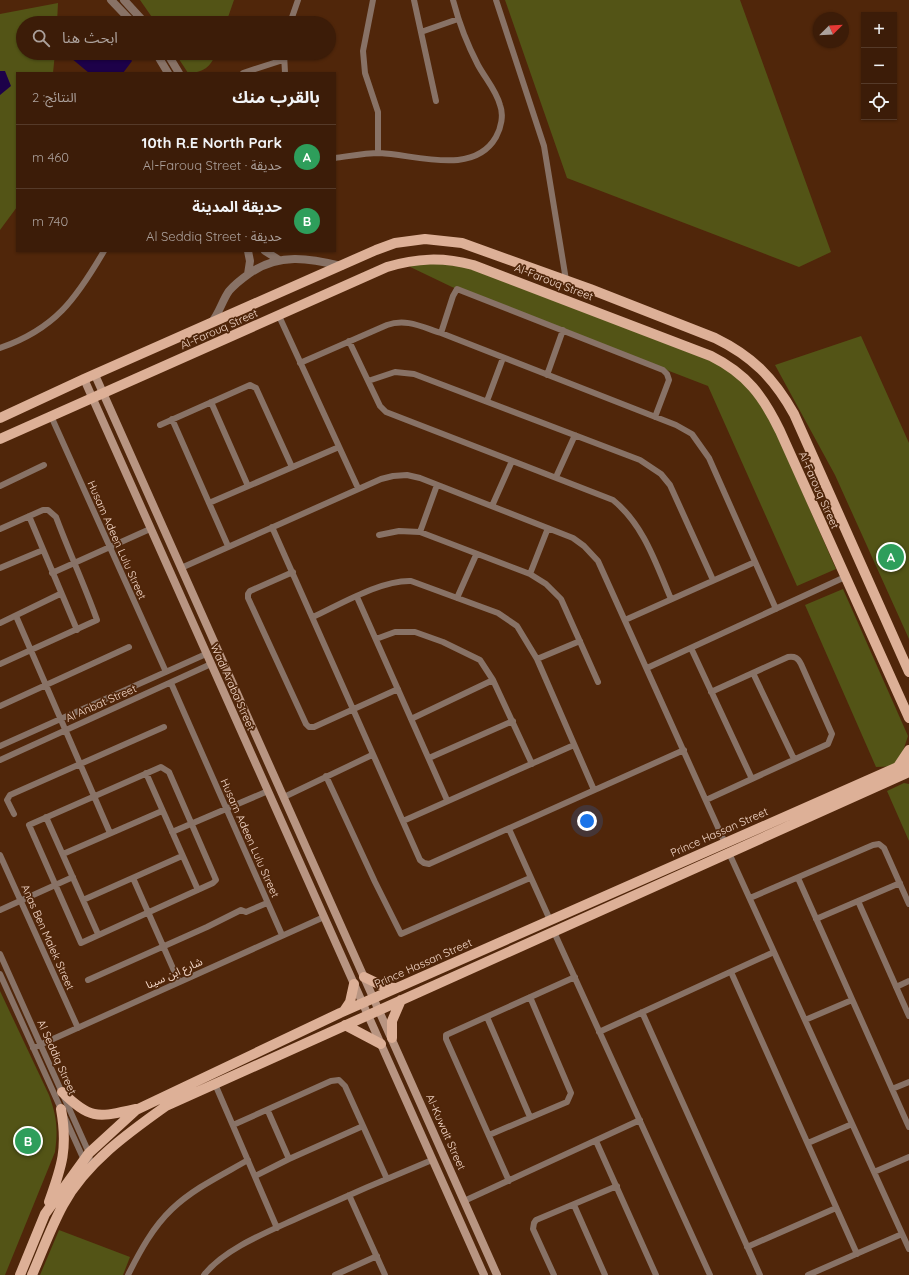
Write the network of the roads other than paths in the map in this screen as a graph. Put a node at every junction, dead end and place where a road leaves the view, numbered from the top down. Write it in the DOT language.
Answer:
graph roads {
  1 [pos="111,0"];
  2 [pos="124,0"];
  3 [pos="298,0"];
  4 [pos="373,0"];
  5 [pos="414,0"];
  6 [pos="453,0"];
  7 [pos="496,0"];
  8 [pos="126,16"];
  9 [pos="138,16"];
  10 [pos="292,16"];
  11 [pos="458,19"];
  12 [pos="421,32"];
  13 [pos="160,60"];
  14 [pos="171,60"];
  15 [pos="283,60"];
  16 [pos="167,72"];
  17 [pos="178,72"];
  18 [pos="246,72"];
  19 [pos="285,72"];
  20 [pos="436,101"];
  21 [pos="378,153"];
  22 [pos="336,158"];
  23 [pos="103,252"];
  24 [pos="248,252"];
  25 [pos="267,252"];
  26 [pos="279,260"];
  27 [pos="341,266"];
  28 [pos="248,274"];
  29 [pos="566,280"];
  30 [pos="279,316"];
  31 [pos="211,323"];
  32 [pos="563,330"];
  33 [pos="441,333"];
  34 [pos="349,341"];
  35 [pos="0,348"];
  36 [pos="503,358"];
  37 [pos="300,363"];
  38 [pos="95,375"];
  39 [pos="547,375"];
  40 [pos="84,379"];
  41 [pos="368,381"];
  42 [pos="103,393"];
  43 [pos="92,398"];
  44 [pos="486,400"];
  45 [pos="211,402"];
  46 [pos="50,416"];
  47 [pos="655,417"];
  48 [pos="0,418"];
  49 [pos="172,419"];
  50 [pos="160,425"];
  51 [pos="575,435"];
  52 [pos="0,439"];
  53 [pos="339,447"];
  54 [pos="512,461"];
  55 [pos="44,466"];
  56 [pos="292,467"];
  57 [pos="556,477"];
  58 [pos="437,485"];
  59 [pos="0,486"];
  60 [pos="248,486"];
  61 [pos="358,488"];
  62 [pos="209,503"];
  63 [pos="492,506"];
  64 [pos="29,516"];
  65 [pos="272,528"];
  66 [pos="548,528"];
  67 [pos="0,529"];
  68 [pos="150,529"];
  69 [pos="420,532"];
  70 [pos="379,534"];
  71 [pos="228,546"];
  72 [pos="110,547"];
  73 [pos="43,550"];
  74 [pos="476,555"];
  75 [pos="755,562"];
  76 [pos="73,563"];
  77 [pos="0,568"];
  78 [pos="181,568"];
  79 [pos="292,572"];
  80 [pos="52,573"];
  81 [pos="530,574"];
  82 [pos="845,577"];
  83 [pos="713,580"];
  84 [pos="60,594"];
  85 [pos="357,597"];
  86 [pos="457,598"];
  87 [pos="671,599"];
  88 [pos="776,609"];
  89 [pos="16,616"];
  90 [pos="313,617"];
  91 [pos="626,620"];
  92 [pos="0,623"];
  93 [pos="77,630"];
  94 [pos="376,639"];
  95 [pos="580,641"];
  96 [pos="129,647"];
  97 [pos="691,648"];
  98 [pos="31,651"];
  99 [pos="206,654"];
  100 [pos="537,659"];
  101 [pos="0,664"];
  102 [pos="211,664"];
  103 [pos="647,668"];
  104 [pos="166,672"];
  105 [pos="909,672"];
  106 [pos="753,673"];
  107 [pos="493,680"];
  108 [pos="598,682"];
  109 [pos="171,683"];
  110 [pos="46,685"];
  111 [pos="398,689"];
  112 [pos="711,692"];
  113 [pos="0,706"];
  114 [pos="352,710"];
  115 [pos="909,718"];
  116 [pos="61,719"];
  117 [pos="411,719"];
  118 [pos="513,721"];
  119 [pos="164,727"];
  120 [pos="66,730"];
  121 [pos="258,741"];
  122 [pos="574,745"];
  123 [pos="0,746"];
  124 [pos="248,746"];
  125 [pos="684,750"];
  126 [pos="909,750"];
  127 [pos="372,755"];
  128 [pos="429,758"];
  129 [pos="794,759"];
  130 [pos="0,760"];
  131 [pos="909,762"];
  132 [pos="532,764"];
  133 [pos="81,765"];
  134 [pos="146,773"];
  135 [pos="904,773"];
  136 [pos="326,776"];
  137 [pos="752,779"];
  138 [pos="594,790"];
  139 [pos="268,791"];
  140 [pos="94,796"];
  141 [pos="284,797"];
  142 [pos="447,800"];
  143 [pos="706,800"];
  144 [pos="226,808"];
  145 [pos="162,811"];
  146 [pos="14,814"];
  147 [pos="46,817"];
  148 [pos="403,821"];
  149 [pos="190,824"];
  150 [pos="509,829"];
  151 [pos="172,832"];
  152 [pos="110,833"];
  153 [pos="725,843"];
  154 [pos="729,853"];
  155 [pos="63,854"];
  156 [pos="0,855"];
  157 [pos="182,856"];
  158 [pos="73,877"];
  159 [pos="133,878"];
  160 [pos="530,878"];
  161 [pos="798,878"];
  162 [pos="900,883"];
  163 [pos="55,885"];
  164 [pos="198,890"];
  165 [pos="750,898"];
  166 [pos="83,900"];
  167 [pos="21,901"];
  168 [pos="858,901"];
  169 [pos="267,903"];
  170 [pos="909,904"];
  171 [pos="0,910"];
  172 [pos="148,912"];
  173 [pos="324,917"];
  174 [pos="816,919"];
  175 [pos="550,920"];
  176 [pos="554,932"];
  177 [pos="98,934"];
  178 [pos="282,935"];
  179 [pos="163,946"];
  180 [pos="774,952"];
  181 [pos="0,954"];
  182 [pos="731,972"];
  183 [pos="0,974"];
  184 [pos="364,977"];
  185 [pos="575,977"];
  186 [pos="88,980"];
  187 [pos="909,981"];
  188 [pos="179,982"];
  189 [pos="354,984"];
  190 [pos="896,987"];
  191 [pos="397,988"];
  192 [pos="530,997"];
  193 [pos="374,998"];
  194 [pos="401,1000"];
  195 [pos="852,1000"];
  196 [pos="362,1003"];
  197 [pos="379,1010"];
  198 [pos="642,1012"];
  199 [pos="340,1013"];
  200 [pos="368,1015"];
  201 [pos="487,1016"];
  202 [pos="909,1016"];
  203 [pos="805,1020"];
  204 [pos="345,1025"];
  205 [pos="78,1028"];
  206 [pos="599,1032"];
  207 [pos="392,1038"];
  208 [pos="41,1044"];
  209 [pos="381,1044"];
  210 [pos="33,1048"];
  211 [pos="909,1082"];
  212 [pos="215,1084"];
  213 [pos="892,1089"];
  214 [pos="62,1092"];
  215 [pos="142,1107"];
  216 [pos="61,1109"];
  217 [pos="268,1111"];
  218 [pos="530,1117"];
  219 [pos="640,1120"];
  220 [pos="852,1124"];
  221 [pos="233,1125"];
  222 [pos="363,1126"];
  223 [pos="909,1127"];
  224 [pos="489,1136"];
  225 [pos="596,1141"];
  226 [pos="808,1144"];
  227 [pos="909,1157"];
  228 [pos="289,1159"];
  229 [pos="91,1160"];
  230 [pos="248,1160"];
  231 [pos="432,1160"];
  232 [pos="874,1172"];
  233 [pos="255,1176"];
  234 [pos="387,1179"];
  235 [pos="509,1181"];
  236 [pos="617,1186"];
  237 [pos="349,1195"];
  238 [pos="464,1201"];
  239 [pos="574,1205"];
  240 [pos="836,1208"];
  241 [pos="45,1214"];
  242 [pos="277,1228"];
  243 [pos="902,1234"];
  244 [pos="748,1247"];
  245 [pos="909,1248"];
  246 [pos="857,1254"];
  247 [pos="377,1256"];
  248 [pos="816,1273"];
  249 [pos="20,1275"];
  250 [pos="32,1275"];
  251 [pos="128,1275"];
  252 [pos="204,1275"];
  253 [pos="335,1275"];
  254 [pos="385,1275"];
  255 [pos="484,1275"];
  256 [pos="497,1275"];
  257 [pos="554,1275"];
  258 [pos="605,1275"];
  259 [pos="656,1275"];
  260 [pos="710,1275"];
  261 [pos="760,1275"];
  262 [pos="808,1275"];
  1 -- 8 [label="street"];
  2 -- 9 [label="street"];
  3 -- 10 [label="street"];
  4 -- 21 [label="street"];
  5 -- 12 [label="street"];
  6 -- 11 [label="street"];
  7 -- 29 [label="street"];
  11 -- 12 [label="street"];
  11 -- 21 [label="street"];
  12 -- 20 [label="street"];
  13 -- 16 [label="street"];
  14 -- 17 [label="street"];
  15 -- 18 [label="street"];
  15 -- 19 [label="street"];
  21 -- 22 [label="street"];
  23 -- 35 [label="street"];
  24 -- 28 [label="street"];
  25 -- 26 [label="street"];
  26 -- 27 [label="street"];
  26 -- 28 [label="street"];
  27 -- 29 [label="main road, Al-Farouq Street"];
  27 -- 31 [label="main road, Al-Farouq Street"];
  28 -- 31 [label="street"];
  29 -- 105 [label="main road, Al-Farouq Street"];
  30 -- 37 [label="street"];
  30 -- 42 [label="main road, Al-Farouq Street"];
  30 -- 82 [label="main road, Al-Farouq Street"];
  31 -- 38 [label="main road, Al-Farouq Street"];
  32 -- 33 [label="street"];
  32 -- 39 [label="street"];
  32 -- 47 [label="street"];
  33 -- 34 [label="street"];
  33 -- 36 [label="street"];
  34 -- 37 [label="street"];
  34 -- 41 [label="street"];
  36 -- 39 [label="street"];
  36 -- 44 [label="street"];
  37 -- 53 [label="street"];
  38 -- 40 [label="main road, Al-Farouq Street"];
  38 -- 42 [label="main road, Wadi Araba Street"];
  39 -- 47 [label="street"];
  40 -- 43 [label="main road, Wadi Araba Street"];
  40 -- 48 [label="main road, Al-Farouq Street"];
  41 -- 44 [label="street"];
  41 -- 54 [label="street"];
  42 -- 43 [label="main road, Al-Farouq Street"];
  42 -- 78 [label="main road, Wadi Araba Street"];
  43 -- 46 [label="main road, Al-Farouq Street"];
  43 -- 68 [label="main road, Wadi Araba Street"];
  44 -- 51 [label="street"];
  45 -- 49 [label="street"];
  45 -- 56 [label="street"];
  45 -- 60 [label="street"];
  46 -- 52 [label="main road, Al-Farouq Street"];
  46 -- 72 [label="street, Husam Adeen Lulu Street"];
  47 -- 75 [label="street"];
  49 -- 50 [label="street"];
  49 -- 62 [label="street"];
  51 -- 57 [label="street"];
  51 -- 83 [label="street"];
  53 -- 56 [label="street"];
  53 -- 61 [label="street"];
  54 -- 57 [label="street"];
  54 -- 63 [label="street"];
  55 -- 59 [label="street"];
  56 -- 60 [label="street"];
  57 -- 87 [label="street"];
  58 -- 61 [label="street"];
  58 -- 63 [label="street"];
  58 -- 69 [label="street"];
  60 -- 62 [label="street"];
  61 -- 65 [label="street"];
  62 -- 71 [label="street"];
  63 -- 66 [label="street"];
  64 -- 67 [label="street"];
  64 -- 73 [label="street"];
  64 -- 76 [label="street"];
  65 -- 71 [label="street"];
  65 -- 79 [label="street"];
  66 -- 81 [label="street"];
  66 -- 91 [label="street"];
  68 -- 72 [label="street"];
  68 -- 99 [label="main road, Wadi Araba Street"];
  69 -- 70 [label="street"];
  69 -- 74 [label="street"];
  71 -- 78 [label="street"];
  72 -- 76 [label="street"];
  72 -- 104 [label="street, Husam Adeen Lulu Street"];
  73 -- 77 [label="street"];
  73 -- 80 [label="street"];
  74 -- 81 [label="street"];
  74 -- 86 [label="street"];
  75 -- 83 [label="street"];
  75 -- 88 [label="street"];
  76 -- 80 [label="street"];
  76 -- 93 [label="street"];
  78 -- 121 [label="main road, Wadi Araba Street"];
  79 -- 90 [label="street"];
  79 -- 114 [label="street"];
  80 -- 84 [label="street"];
  81 -- 95 [label="street"];
  82 -- 88 [label="street"];
  82 -- 115 [label="main road, Al-Farouq Street"];
  83 -- 87 [label="street"];
  84 -- 89 [label="street"];
  84 -- 93 [label="street"];
  85 -- 86 [label="street"];
  85 -- 90 [label="street"];
  85 -- 94 [label="street"];
  86 -- 100 [label="street"];
  87 -- 91 [label="street"];
  88 -- 97 [label="street"];
  89 -- 92 [label="street"];
  89 -- 98 [label="street"];
  90 -- 114 [label="street"];
  91 -- 103 [label="street"];
  93 -- 98 [label="street"];
  94 -- 107 [label="street"];
  94 -- 111 [label="street"];
  95 -- 100 [label="street"];
  95 -- 108 [label="street"];
  96 -- 110 [label="street"];
  97 -- 103 [label="street"];
  97 -- 112 [label="street"];
  98 -- 101 [label="street"];
  98 -- 110 [label="street"];
  99 -- 102 [label="main road, Wadi Araba Street"];
  99 -- 104 [label="street, Al Anbat Street"];
  100 -- 122 [label="street"];
  102 -- 109 [label="street, Al Anbat Street"];
  102 -- 124 [label="main road, Wadi Araba Street"];
  103 -- 125 [label="street"];
  104 -- 116 [label="street, Al Anbat Street"];
  106 -- 112 [label="street"];
  106 -- 129 [label="street"];
  106 -- 129 [label="street"];
  107 -- 117 [label="street"];
  107 -- 118 [label="street"];
  109 -- 120 [label="street, Al Anbat Street"];
  109 -- 144 [label="street, Husam Adeen Lulu Street"];
  110 -- 113 [label="street"];
  110 -- 116 [label="street"];
  111 -- 114 [label="street"];
  111 -- 117 [label="street"];
  112 -- 137 [label="street"];
  114 -- 127 [label="street"];
  116 -- 120 [label="street"];
  116 -- 123 [label="street, Al Anbat Street"];
  117 -- 128 [label="street"];
  118 -- 128 [label="street"];
  118 -- 132 [label="street"];
  119 -- 133 [label="street"];
  120 -- 130 [label="street, Al Anbat Street"];
  120 -- 133 [label="street"];
  121 -- 124 [label="main road"];
  121 -- 141 [label="main road, Wadi Araba Street"];
  122 -- 132 [label="street"];
  122 -- 138 [label="street"];
  124 -- 139 [label="main road, Wadi Araba Street"];
  125 -- 138 [label="street"];
  125 -- 143 [label="street"];
  126 -- 135 [label="main road"];
  127 -- 136 [label="street"];
  127 -- 148 [label="street"];
  128 -- 142 [label="street"];
  129 -- 137 [label="street"];
  131 -- 135 [label="main road, Prince Hassan Street"];
  132 -- 142 [label="street"];
  133 -- 140 [label="street"];
  133 -- 146 [label="street"];
  134 -- 140 [label="street"];
  134 -- 145 [label="street"];
  134 -- 149 [label="street"];
  135 -- 153 [label="main road, Prince Hassan Street"];
  135 -- 154 [label="main road, Prince Hassan Street"];
  136 -- 141 [label="street"];
  136 -- 160 [label="street"];
  137 -- 143 [label="street"];
  138 -- 150 [label="street"];
  139 -- 144 [label="street"];
  139 -- 173 [label="main road, Wadi Araba Street"];
  140 -- 147 [label="street"];
  140 -- 152 [label="street"];
  141 -- 184 [label="main road, Wadi Araba Street"];
  142 -- 148 [label="street"];
  143 -- 153 [label="street"];
  144 -- 149 [label="street"];
  144 -- 169 [label="street, Husam Adeen Lulu Street"];
  145 -- 151 [label="street"];
  145 -- 152 [label="street"];
  147 -- 155 [label="street"];
  147 -- 163 [label="street"];
  148 -- 150 [label="street"];
  149 -- 151 [label="street"];
  149 -- 164 [label="street"];
  150 -- 160 [label="street"];
  151 -- 157 [label="street"];
  152 -- 155 [label="street"];
  153 -- 175 [label="main road, Prince Hassan Street"];
  154 -- 165 [label="street"];
  154 -- 176 [label="main road, Prince Hassan Street"];
  155 -- 158 [label="street"];
  156 -- 167 [label="street, Anas Ben Malek Street"];
  157 -- 159 [label="street"];
  157 -- 164 [label="street"];
  158 -- 163 [label="street"];
  158 -- 166 [label="street"];
  159 -- 166 [label="street"];
  159 -- 172 [label="street"];
  160 -- 175 [label="street"];
  161 -- 162 [label="street"];
  161 -- 165 [label="street"];
  161 -- 174 [label="street"];
  162 -- 168 [label="street"];
  162 -- 170 [label="street"];
  163 -- 167 [label="street"];
  163 -- 177 [label="street"];
  164 -- 172 [label="street"];
  165 -- 180 [label="street"];
  166 -- 177 [label="street"];
  167 -- 171 [label="street"];
  167 -- 205 [label="street, Anas Ben Malek Street"];
  168 -- 174 [label="street"];
  168 -- 190 [label="street"];
  169 -- 178 [label="street, Husam Adeen Lulu Street"];
  169 -- 179 [label="street"];
  172 -- 177 [label="street"];
  172 -- 179 [label="street"];
  173 -- 178 [label="street, شارع ابن سينا"];
  173 -- 189 [label="main road, Wadi Araba Street"];
  174 -- 195 [label="street"];
  175 -- 191 [label="main road, Prince Hassan Street"];
  176 -- 185 [label="street"];
  176 -- 194 [label="main road, Prince Hassan Street"];
  178 -- 188 [label="street, شارع ابن سينا"];
  179 -- 186 [label="street"];
  179 -- 188 [label="street"];
  180 -- 182 [label="street"];
  180 -- 203 [label="street"];
  181 -- 208 [label="street, Al Seddiq Street"];
  182 -- 198 [label="street"];
  182 -- 226 [label="street"];
  183 -- 210 [label="street, Al Seddiq Street"];
  184 -- 191 [label="main road"];
  184 -- 193 [label="main road, Wadi Araba Street"];
  185 -- 192 [label="street"];
  185 -- 206 [label="street"];
  187 -- 190 [label="street"];
  188 -- 205 [label="street, شارع ابن سينا"];
  189 -- 196 [label="main road, Wadi Araba Street"];
  189 -- 199 [label="main road"];
  190 -- 202 [label="street"];
  191 -- 193 [label="main road, Prince Hassan Street"];
  192 -- 201 [label="street"];
  192 -- 218 [label="street"];
  193 -- 196 [label="main road, Prince Hassan Street"];
  193 -- 197 [label="main road, Al-Kuwait Street"];
  194 -- 197 [label="main road, Prince Hassan Street"];
  194 -- 207 [label="main road"];
  195 -- 203 [label="street"];
  195 -- 213 [label="street"];
  196 -- 199 [label="main road, Prince Hassan Street"];
  196 -- 200 [label="main road"];
  197 -- 200 [label="main road, Prince Hassan Street"];
  197 -- 207 [label="main road, Al-Kuwait Street"];
  198 -- 206 [label="street"];
  198 -- 244 [label="street"];
  199 -- 215 [label="main road, Prince Hassan Street"];
  200 -- 204 [label="main road, Prince Hassan Street"];
  200 -- 209 [label="main road"];
  201 -- 218 [label="street"];
  201 -- 224 [label="street"];
  203 -- 220 [label="street"];
  204 -- 209 [label="main road"];
  204 -- 212 [label="main road, Prince Hassan Street"];
  205 -- 208 [label="street, شارع ابن سينا"];
  206 -- 219 [label="street"];
  207 -- 238 [label="main road, Al-Kuwait Street"];
  208 -- 210 [label="street, شارع ابن سينا"];
  208 -- 214 [label="street, Al Seddiq Street"];
  209 -- 231 [label="main road"];
  210 -- 216 [label="street, Al Seddiq Street"];
  211 -- 213 [label="street"];
  212 -- 221 [label="street"];
  212 -- 229 [label="main road, Prince Hassan Street"];
  213 -- 223 [label="street"];
  214 -- 215 [label="main road"];
  214 -- 229 [label="street, Al Seddiq Street"];
  215 -- 229 [label="main road, Prince Hassan Street"];
  216 -- 229 [label="street, Al Seddiq Street"];
  216 -- 241 [label="main road"];
  217 -- 221 [label="street"];
  217 -- 222 [label="street"];
  217 -- 228 [label="street"];
  218 -- 224 [label="street"];
  219 -- 225 [label="street"];
  219 -- 260 [label="street"];
  220 -- 226 [label="street"];
  220 -- 232 [label="street"];
  221 -- 230 [label="street"];
  222 -- 228 [label="street"];
  222 -- 234 [label="street"];
  224 -- 235 [label="street"];
  225 -- 235 [label="street"];
  225 -- 236 [label="street"];
  226 -- 240 [label="street"];
  227 -- 232 [label="street"];
  228 -- 233 [label="street"];
  229 -- 241 [label="main road, Prince Hassan Street"];
  229 -- 250 [label="main road, Prince Hassan Street"];
  230 -- 233 [label="street"];
  230 -- 251 [label="street"];
  231 -- 234 [label="street"];
  231 -- 255 [label="main road"];
  232 -- 243 [label="street"];
  233 -- 242 [label="street"];
  234 -- 237 [label="street"];
  235 -- 238 [label="street"];
  236 -- 239 [label="street"];
  236 -- 259 [label="street"];
  237 -- 242 [label="street"];
  237 -- 247 [label="street"];
  238 -- 256 [label="main road, Al-Kuwait Street"];
  239 -- 257 [label="street"];
  239 -- 258 [label="street"];
  240 -- 244 [label="street"];
  240 -- 246 [label="street"];
  241 -- 249 [label="main road, Prince Hassan Street"];
  242 -- 252 [label="street"];
  243 -- 245 [label="street"];
  243 -- 246 [label="street"];
  244 -- 261 [label="street"];
  246 -- 248 [label="street"];
  247 -- 253 [label="street"];
  247 -- 254 [label="street"];
  248 -- 262 [label="street"];
}
